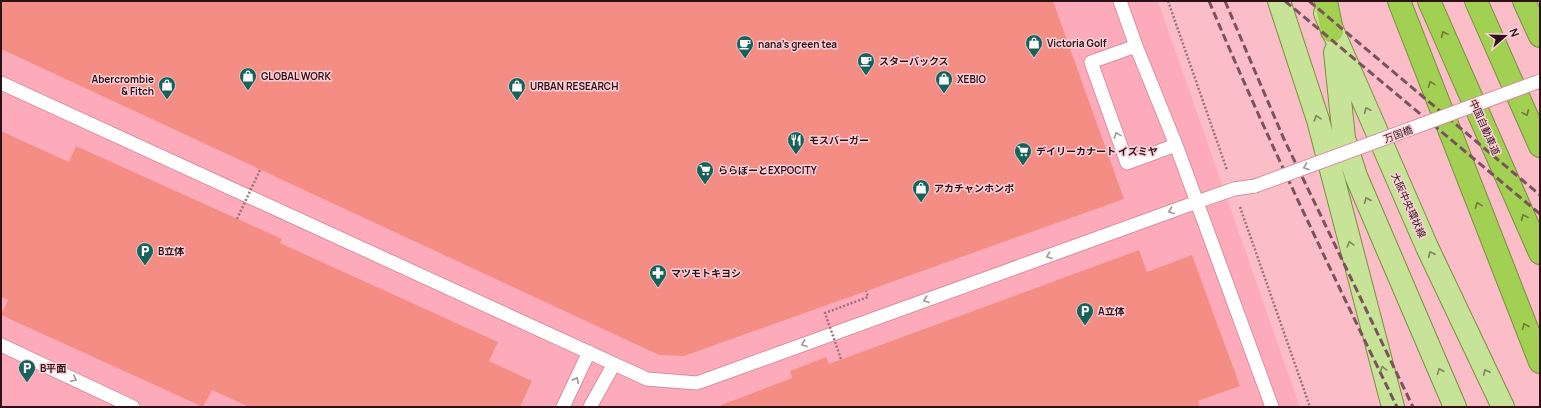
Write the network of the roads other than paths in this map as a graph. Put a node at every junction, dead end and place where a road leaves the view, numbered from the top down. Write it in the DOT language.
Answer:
graph roads {
  1 [pos="1120,1"];
  2 [pos="1279,1"];
  3 [pos="1320,1"];
  4 [pos="1326,1"];
  5 [pos="1398,1"];
  6 [pos="1429,1"];
  7 [pos="1476,1"];
  8 [pos="1524,1"];
  9 [pos="1332,31"];
  10 [pos="1540,36"];
  11 [pos="1136,46"];
  12 [pos="1540,81"];
  13 [pos="1,83"];
  14 [pos="1176,144"];
  15 [pos="1540,146"];
  16 [pos="1197,202"];
  17 [pos="1540,253"];
  18 [pos="1,345"];
  19 [pos="589,352"];
  20 [pos="1540,362"];
  21 [pos="614,364"];
  22 [pos="134,407"];
  23 [pos="563,407"];
  24 [pos="590,407"];
  25 [pos="1272,407"];
  26 [pos="1393,407"];
  27 [pos="1455,407"];
  28 [pos="1503,407"];
  1 -- 11 [label="lane"];
  26 -- 2 [label="main road, one-way"];
  3 -- 9 [label="main road, 大阪中央環状線"];
  4 -- 9 [label="highway"];
  20 -- 5 [label="highway, one-way"];
  17 -- 6 [label="highway, 中国自動車道, one-way"];
  7 -- 15 [label="highway, one-way"];
  8 -- 10 [label="highway"];
  27 -- 9 [label="main road, one-way"];
  28 -- 9 [label="main road, 大阪中央環状線, one-way"];
  11 -- 14 [label="lane"];
  14 -- 11 [label="lane, one-way"];
  12 -- 16 [label="lane, 万国橋, one-way, bridge"];
  13 -- 19 [label="lane, 万国橋"];
  14 -- 16 [label="lane"];
  16 -- 21 [label="lane, 万国橋, one-way"];
  16 -- 25 [label="lane"];
  18 -- 22 [label="lane, one-way"];
  19 -- 21 [label="lane, 万国橋"];
  23 -- 19 [label="lane, one-way"];
  21 -- 24 [label="lane"];
}
